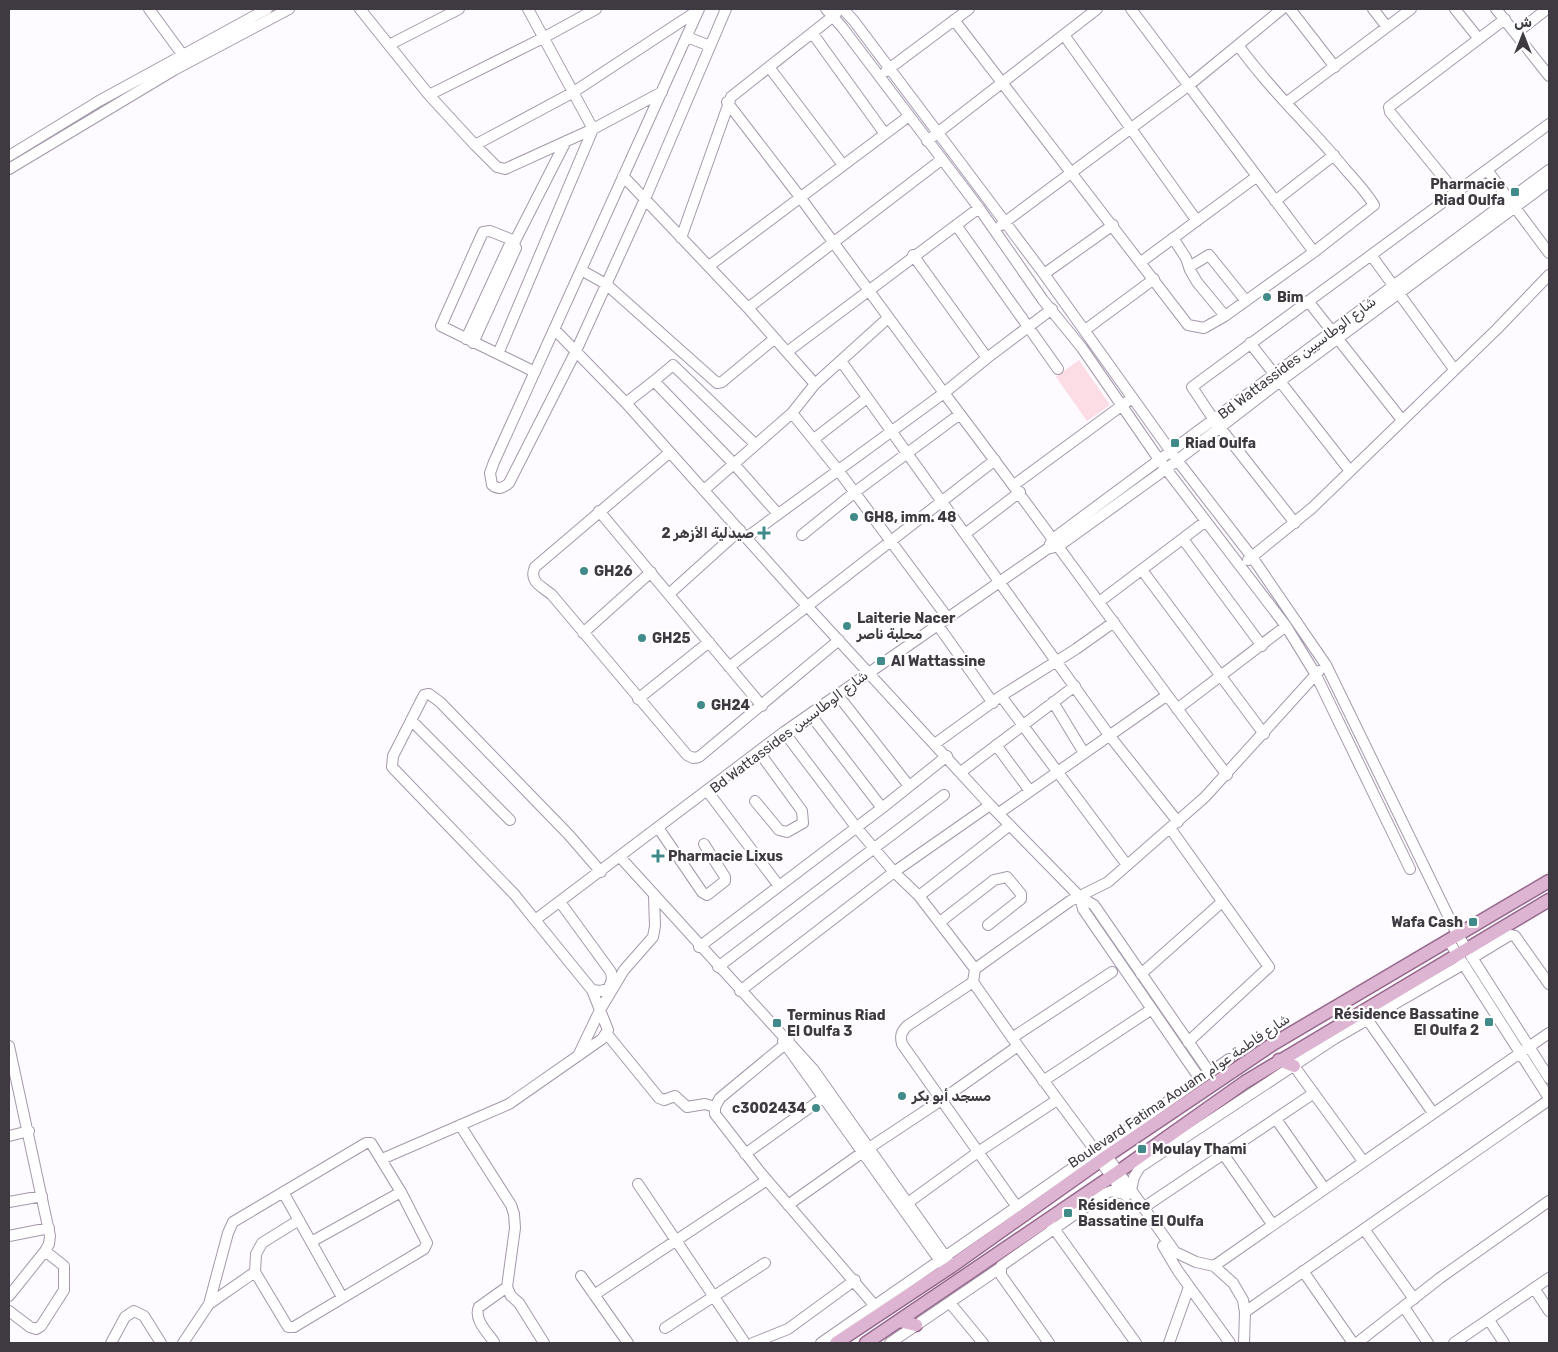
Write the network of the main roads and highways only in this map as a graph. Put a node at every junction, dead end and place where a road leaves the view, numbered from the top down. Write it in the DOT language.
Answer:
graph roads {
  1 [pos="1549,881"];
  2 [pos="1549,900"];
  3 [pos="1280,1060"];
  4 [pos="1294,1066"];
  5 [pos="899,1321"];
  6 [pos="916,1325"];
  7 [pos="836,1343"];
  8 [pos="866,1343"];
  1 -- 7 [label="main road, Boulevard Fatima Aouam شارع فاطمة عوام"];
  2 -- 3 [label="main road"];
  3 -- 4 [label="main road"];
  3 -- 5 [label="main road"];
  5 -- 6 [label="main road"];
  5 -- 8 [label="main road"];
}
